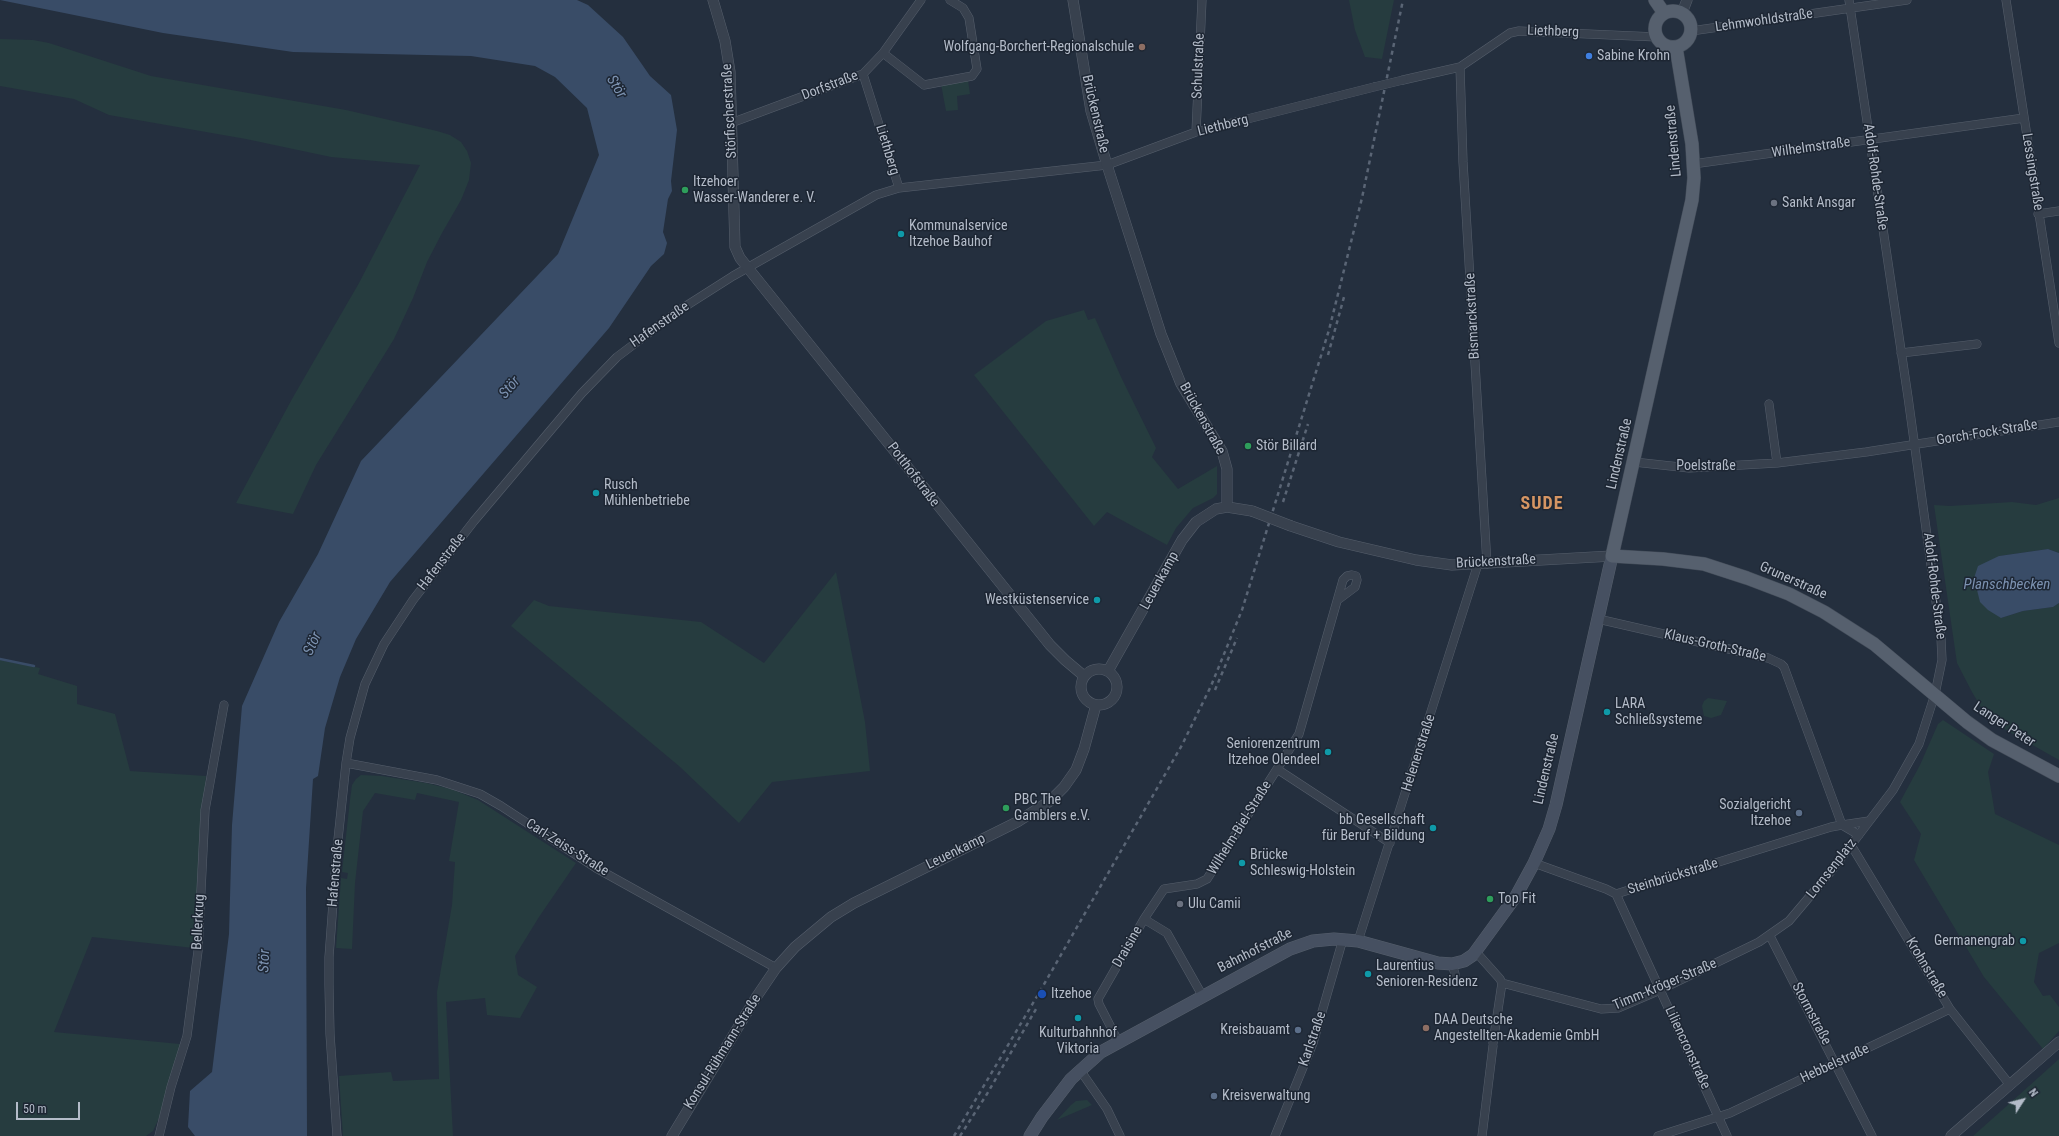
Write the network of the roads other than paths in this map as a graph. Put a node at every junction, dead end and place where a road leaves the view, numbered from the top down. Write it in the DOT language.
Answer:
graph roads {
  1 [pos="713,0"];
  2 [pos="921,0"];
  3 [pos="950,0"];
  4 [pos="1073,0"];
  5 [pos="1202,0"];
  6 [pos="1655,0"];
  7 [pos="1687,0"];
  8 [pos="1907,0"];
  9 [pos="2006,0"];
  10 [pos="1850,4"];
  11 [pos="1682,13"];
  12 [pos="1664,14"];
  13 [pos="1691,31"];
  14 [pos="1657,37"];
  15 [pos="1676,47"];
  16 [pos="883,53"];
  17 [pos="1460,67"];
  18 [pos="864,74"];
  19 [pos="2024,118"];
  20 [pos="731,123"];
  21 [pos="1196,132"];
  22 [pos="1870,139"];
  23 [pos="1693,164"];
  24 [pos="1107,165"];
  25 [pos="899,188"];
  26 [pos="2059,211"];
  27 [pos="2038,214"];
  28 [pos="747,269"];
  29 [pos="2059,343"];
  30 [pos="1977,344"];
  31 [pos="1901,353"];
  32 [pos="1769,404"];
  33 [pos="2059,422"];
  34 [pos="1914,444"];
  35 [pos="1634,462"];
  36 [pos="1778,463"];
  37 [pos="1227,507"];
  38 [pos="1612,556"];
  39 [pos="1483,564"];
  40 [pos="1339,599"];
  41 [pos="1598,619"];
  42 [pos="1108,671"];
  43 [pos="1084,676"];
  44 [pos="1935,694"];
  45 [pos="224,705"];
  46 [pos="1096,705"];
  47 [pos="346,763"];
  48 [pos="1277,769"];
  49 [pos="2059,776"];
  50 [pos="1880,806"];
  51 [pos="1869,821"];
  52 [pos="1842,826"];
  53 [pos="1859,835"];
  54 [pos="1390,843"];
  55 [pos="1851,845"];
  56 [pos="1768,847"];
  57 [pos="1534,863"];
  58 [pos="1616,894"];
  59 [pos="1806,903"];
  60 [pos="1144,919"];
  61 [pos="1770,936"];
  62 [pos="1343,939"];
  63 [pos="1358,942"];
  64 [pos="1476,952"];
  65 [pos="1458,962"];
  66 [pos="776,968"];
  67 [pos="1454,981"];
  68 [pos="1502,983"];
  69 [pos="1660,990"];
  70 [pos="1202,996"];
  71 [pos="1950,1010"];
  72 [pos="1118,1041"];
  73 [pos="2059,1042"];
  74 [pos="1837,1064"];
  75 [pos="1080,1070"];
  76 [pos="2010,1085"];
  77 [pos="1719,1117"];
  78 [pos="159,1136"];
  79 [pos="337,1136"];
  80 [pos="672,1136"];
  81 [pos="1030,1136"];
  82 [pos="1120,1136"];
  83 [pos="1275,1136"];
  84 [pos="1482,1136"];
  85 [pos="1658,1136"];
  86 [pos="1727,1136"];
  87 [pos="1872,1136"];
  88 [pos="1951,1136"];
  1 -- 20 [label="street, Störfischerstraße"];
  2 -- 16 [label="street, Dorfstraße"];
  3 -- 16 [label="street"];
  4 -- 24 [label="street, Brückenstraße"];
  5 -- 21 [label="street, Schulstraße"];
  6 -- 12 [label="main road"];
  7 -- 11 [label="street"];
  8 -- 10 [label="street, Lehmwohldstraße"];
  9 -- 19 [label="street, Lessingstraße"];
  10 -- 13 [label="street, Lehmwohldstraße"];
  10 -- 22 [label="street, Adolf-Rohde-Straße"];
  11 -- 12 [label="main road"];
  11 -- 13 [label="main road"];
  12 -- 14 [label="main road"];
  13 -- 15 [label="main road"];
  14 -- 15 [label="main road"];
  14 -- 17 [label="street, Liethberg"];
  15 -- 23 [label="main road, Lindenstraße"];
  16 -- 18 [label="street, Dorfstraße"];
  17 -- 21 [label="street, Liethberg, bridge"];
  17 -- 39 [label="street, Bismarckstraße"];
  18 -- 20 [label="street, Dorfstraße"];
  18 -- 25 [label="street, Liethberg"];
  19 -- 22 [label="street, Wilhelmstraße"];
  19 -- 27 [label="street, Lessingstraße"];
  20 -- 28 [label="street, Störfischerstraße"];
  21 -- 24 [label="street, Liethberg"];
  22 -- 23 [label="street, Wilhelmstraße"];
  22 -- 31 [label="street, Adolf-Rohde-Straße"];
  23 -- 35 [label="main road, Lindenstraße"];
  24 -- 25 [label="street, Liethberg"];
  24 -- 37 [label="street, Brückenstraße"];
  25 -- 28 [label="street, Hafenstraße"];
  26 -- 27 [label="street"];
  27 -- 29 [label="street, Lessingstraße"];
  28 -- 43 [label="street, Potthofstraße"];
  28 -- 47 [label="street, Hafenstraße"];
  30 -- 31 [label="street"];
  31 -- 34 [label="street, Adolf-Rohde-Straße"];
  32 -- 36 [label="street"];
  33 -- 34 [label="street, Gorch-Fock-Straße"];
  34 -- 36 [label="street, Poelstraße"];
  34 -- 44 [label="street, Adolf-Rohde-Straße"];
  35 -- 36 [label="street, Poelstraße"];
  35 -- 38 [label="main road, Lindenstraße"];
  37 -- 39 [label="street, Brückenstraße, bridge"];
  37 -- 42 [label="street, Leuenkamp"];
  38 -- 39 [label="street, Brückenstraße"];
  38 -- 41 [label="main road, Lindenstraße"];
  38 -- 44 [label="main road, Grunerstraße"];
  39 -- 54 [label="street, Helenenstraße"];
  40 -- 48 [label="street, Wilhelm-Biel-Straße"];
  41 -- 52 [label="street, Klaus-Groth-Straße"];
  41 -- 57 [label="main road, Lindenstraße"];
  42 -- 43 [label="street"];
  42 -- 46 [label="street"];
  43 -- 46 [label="street"];
  44 -- 49 [label="main road, Langer Peter"];
  44 -- 50 [label="street, Adolf-Rohde-Straße"];
  45 -- 78 [label="street, Bellerkrug"];
  46 -- 66 [label="street, Leuenkamp"];
  47 -- 66 [label="street, Carl-Zeiss-Straße"];
  47 -- 79 [label="street, Hafenstraße"];
  48 -- 54 [label="street, Wilhelm-Biel-Straße"];
  48 -- 60 [label="street, Wilhelm-Biel-Straße"];
  50 -- 51 [label="street, Lornsenplatz"];
  51 -- 52 [label="street, Lornsenplatz"];
  51 -- 53 [label="street, Lornsenplatz"];
  52 -- 53 [label="street, Lornsenplatz"];
  52 -- 56 [label="street, Lornsenplatz"];
  53 -- 55 [label="street, Lornsenplatz"];
  54 -- 63 [label="street, Helenenstraße"];
  55 -- 59 [label="street, Lornsenplatz"];
  55 -- 71 [label="street, Krohnstraße"];
  56 -- 58 [label="street, Steinbrückstraße"];
  57 -- 58 [label="street, Steinbrückstraße"];
  57 -- 64 [label="main road, Lindenstraße"];
  58 -- 69 [label="street, Liliencronstraße"];
  59 -- 61 [label="street, Timm-Kröger-Straße"];
  60 -- 70 [label="street, Draisine"];
  60 -- 72 [label="street, Draisine"];
  61 -- 69 [label="street, Timm-Kröger-Straße"];
  61 -- 74 [label="street, Stormstraße"];
  62 -- 63 [label="main road, Bahnhofstraße"];
  62 -- 70 [label="main road, Bahnhofstraße"];
  62 -- 83 [label="street, Karlstraße"];
  63 -- 65 [label="main road, Bahnhofstraße"];
  64 -- 65 [label="main road, Lindenstraße"];
  64 -- 68 [label="street"];
  65 -- 67 [label="street"];
  66 -- 80 [label="street, Konsul-Rühmann-Straße"];
  68 -- 69 [label="street, Timm-Kröger-Straße"];
  68 -- 84 [label="street"];
  69 -- 77 [label="street, Liliencronstraße"];
  70 -- 72 [label="main road, Bahnhofstraße"];
  71 -- 74 [label="street, Hebbelstraße"];
  71 -- 76 [label="street, Krohnstraße"];
  72 -- 75 [label="main road, Bahnhofstraße"];
  73 -- 76 [label="street"];
  74 -- 77 [label="street, Hebbelstraße"];
  74 -- 87 [label="street, Stormstraße"];
  75 -- 81 [label="main road, Bahnhofstraße"];
  75 -- 82 [label="street"];
  76 -- 88 [label="street"];
  77 -- 85 [label="street, Hebbelstraße"];
  77 -- 86 [label="street, Liliencronstraße"];
}
